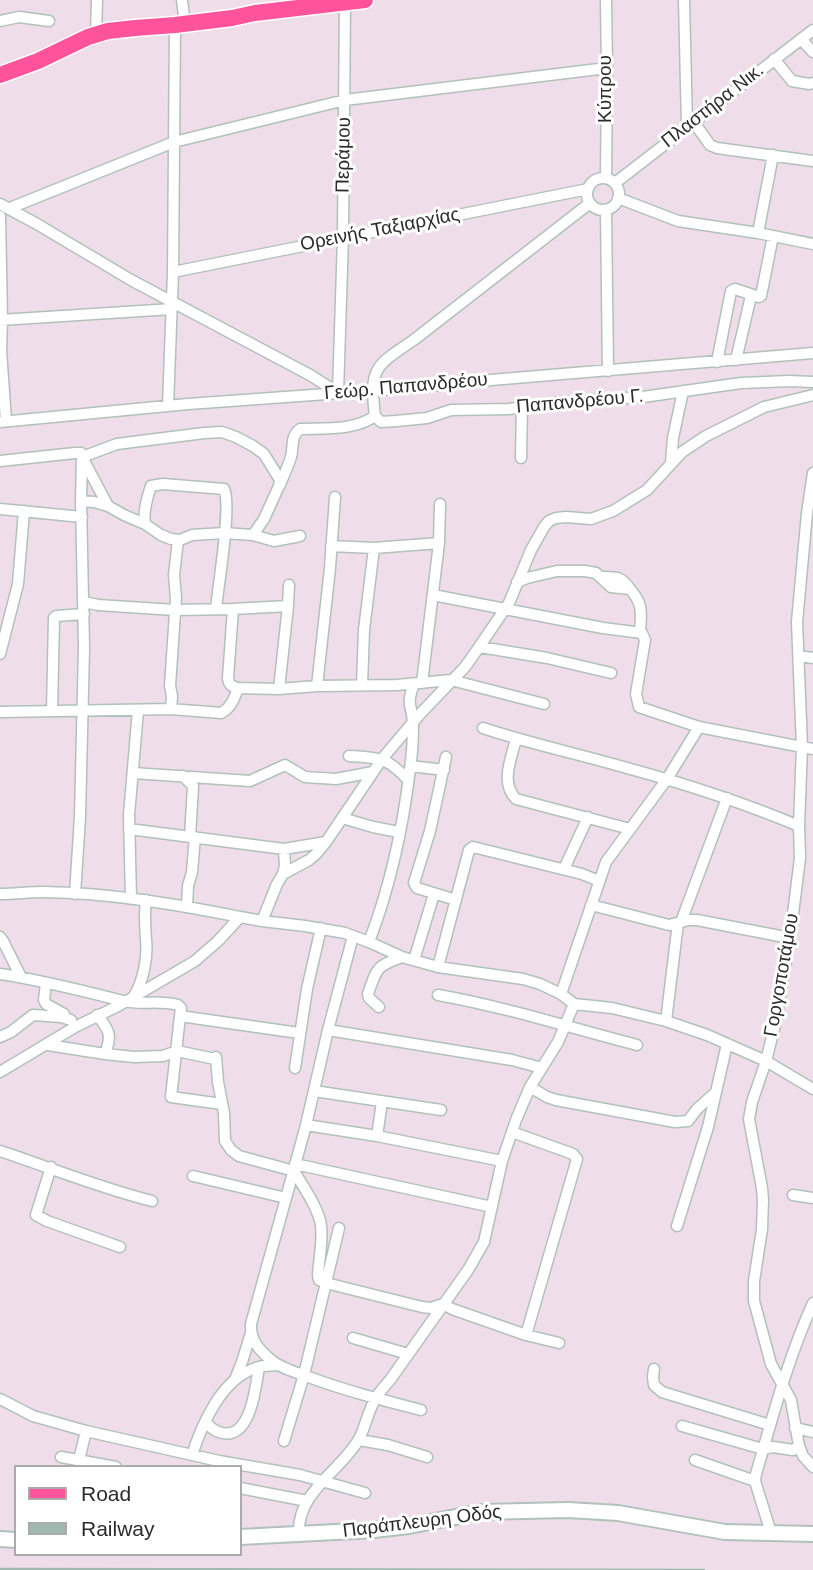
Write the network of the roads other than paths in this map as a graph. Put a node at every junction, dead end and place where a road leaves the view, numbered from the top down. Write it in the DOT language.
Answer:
graph roads {
  1 [pos="97,0"];
  2 [pos="182,0"];
  3 [pos="365,0"];
  4 [pos="606,0"];
  5 [pos="684,0"];
  6 [pos="345,2"];
  7 [pos="0,21"];
  8 [pos="49,21"];
  9 [pos="180,25"];
  10 [pos="813,30"];
  11 [pos="96,34"];
  12 [pos="801,39"];
  13 [pos="813,52"];
  14 [pos="775,59"];
  15 [pos="607,68"];
  16 [pos="0,75"];
  17 [pos="813,83"];
  18 [pos="345,100"];
  19 [pos="690,124"];
  20 [pos="174,142"];
  21 [pos="773,155"];
  22 [pos="813,161"];
  23 [pos="610,180"];
  24 [pos="588,189"];
  25 [pos="618,198"];
  26 [pos="590,204"];
  27 [pos="5,206"];
  28 [pos="606,210"];
  29 [pos="0,216"];
  30 [pos="758,233"];
  31 [pos="773,236"];
  32 [pos="343,237"];
  33 [pos="813,244"];
  34 [pos="173,272"];
  35 [pos="751,296"];
  36 [pos="171,305"];
  37 [pos="1,320"];
  38 [pos="813,353"];
  39 [pos="736,360"];
  40 [pos="717,362"];
  41 [pos="608,371"];
  42 [pos="813,382"];
  43 [pos="372,391"];
  44 [pos="684,391"];
  45 [pos="338,393"];
  46 [pos="813,395"];
  47 [pos="168,406"];
  48 [pos="522,407"];
  49 [pos="375,416"];
  50 [pos="3,422"];
  51 [pos="82,457"];
  52 [pos="521,458"];
  53 [pos="0,461"];
  54 [pos="671,463"];
  55 [pos="813,473"];
  56 [pos="279,486"];
  57 [pos="335,497"];
  58 [pos="81,501"];
  59 [pos="440,504"];
  60 [pos="108,506"];
  61 [pos="0,509"];
  62 [pos="24,511"];
  63 [pos="810,513"];
  64 [pos="82,517"];
  65 [pos="145,524"];
  66 [pos="224,533"];
  67 [pos="253,535"];
  68 [pos="300,536"];
  69 [pos="178,540"];
  70 [pos="439,543"];
  71 [pos="331,546"];
  72 [pos="374,548"];
  73 [pos="517,582"];
  74 [pos="289,585"];
  75 [pos="800,587"];
  76 [pos="813,588"];
  77 [pos="433,595"];
  78 [pos="84,602"];
  79 [pos="288,606"];
  80 [pos="216,608"];
  81 [pos="505,609"];
  82 [pos="175,610"];
  83 [pos="233,610"];
  84 [pos="84,614"];
  85 [pos="640,633"];
  86 [pos="480,647"];
  87 [pos="0,654"];
  88 [pos="799,656"];
  89 [pos="813,658"];
  90 [pos="611,673"];
  91 [pos="451,680"];
  92 [pos="418,683"];
  93 [pos="362,685"];
  94 [pos="317,686"];
  95 [pos="238,688"];
  96 [pos="279,689"];
  97 [pos="544,704"];
  98 [pos="171,709"];
  99 [pos="83,710"];
  100 [pos="138,710"];
  101 [pos="52,711"];
  102 [pos="0,712"];
  103 [pos="414,722"];
  104 [pos="699,727"];
  105 [pos="484,728"];
  106 [pos="516,739"];
  107 [pos="802,747"];
  108 [pos="813,749"];
  109 [pos="349,756"];
  110 [pos="361,757"];
  111 [pos="446,757"];
  112 [pos="382,759"];
  113 [pos="411,766"];
  114 [pos="444,770"];
  115 [pos="373,772"];
  116 [pos="133,773"];
  117 [pos="183,776"];
  118 [pos="343,777"];
  119 [pos="667,779"];
  120 [pos="408,780"];
  121 [pos="727,799"];
  122 [pos="588,817"];
  123 [pos="342,818"];
  124 [pos="799,826"];
  125 [pos="630,828"];
  126 [pos="129,829"];
  127 [pos="400,832"];
  128 [pos="193,837"];
  129 [pos="326,842"];
  130 [pos="284,849"];
  131 [pos="564,869"];
  132 [pos="283,874"];
  133 [pos="599,881"];
  134 [pos="0,894"];
  135 [pos="75,894"];
  136 [pos="434,894"];
  137 [pos="131,898"];
  138 [pos="146,900"];
  139 [pos="456,901"];
  140 [pos="591,905"];
  141 [pos="187,906"];
  142 [pos="240,917"];
  143 [pos="262,922"];
  144 [pos="680,923"];
  145 [pos="321,929"];
  146 [pos="353,936"];
  147 [pos="0,937"];
  148 [pos="790,938"];
  149 [pos="374,944"];
  150 [pos="402,957"];
  151 [pos="414,960"];
  152 [pos="380,966"];
  153 [pos="438,967"];
  154 [pos="0,974"];
  155 [pos="22,977"];
  156 [pos="46,983"];
  157 [pos="561,994"];
  158 [pos="438,995"];
  159 [pos="129,999"];
  160 [pos="574,1004"];
  161 [pos="379,1007"];
  162 [pos="97,1015"];
  163 [pos="180,1016"];
  164 [pos="666,1021"];
  165 [pos="73,1024"];
  166 [pos="564,1026"];
  167 [pos="328,1030"];
  168 [pos="299,1033"];
  169 [pos="0,1037"];
  170 [pos="727,1044"];
  171 [pos="48,1045"];
  172 [pos="637,1045"];
  173 [pos="177,1051"];
  174 [pos="105,1054"];
  175 [pos="766,1061"];
  176 [pos="295,1068"];
  177 [pos="542,1068"];
  178 [pos="0,1072"];
  179 [pos="530,1087"];
  180 [pos="813,1090"];
  181 [pos="314,1091"];
  182 [pos="715,1093"];
  183 [pos="382,1102"];
  184 [pos="222,1104"];
  185 [pos="441,1110"];
  186 [pos="306,1125"];
  187 [pos="512,1132"];
  188 [pos="377,1136"];
  189 [pos="0,1151"];
  190 [pos="502,1161"];
  191 [pos="51,1167"];
  192 [pos="294,1167"];
  193 [pos="193,1176"];
  194 [pos="793,1195"];
  195 [pos="286,1198"];
  196 [pos="813,1198"];
  197 [pos="152,1200"];
  198 [pos="492,1207"];
  199 [pos="677,1226"];
  200 [pos="339,1228"];
  201 [pos="120,1247"];
  202 [pos="326,1283"];
  203 [pos="813,1303"];
  204 [pos="443,1304"];
  205 [pos="251,1333"];
  206 [pos="526,1335"];
  207 [pos="353,1338"];
  208 [pos="559,1343"];
  209 [pos="408,1354"];
  210 [pos="279,1365"];
  211 [pos="259,1367"];
  212 [pos="654,1369"];
  213 [pos="304,1375"];
  214 [pos="232,1383"];
  215 [pos="783,1385"];
  216 [pos="375,1398"];
  217 [pos="0,1399"];
  218 [pos="421,1410"];
  219 [pos="205,1422"];
  220 [pos="770,1425"];
  221 [pos="682,1426"];
  222 [pos="795,1428"];
  223 [pos="86,1431"];
  224 [pos="813,1432"];
  225 [pos="359,1440"];
  226 [pos="284,1441"];
  227 [pos="799,1446"];
  228 [pos="763,1449"];
  229 [pos="192,1455"];
  230 [pos="61,1457"];
  231 [pos="427,1457"];
  232 [pos="79,1460"];
  233 [pos="695,1460"];
  234 [pos="105,1465"];
  235 [pos="813,1467"];
  236 [pos="323,1481"];
  237 [pos="755,1481"];
  238 [pos="242,1488"];
  239 [pos="365,1493"];
  240 [pos="307,1502"];
  241 [pos="771,1533"];
  242 [pos="813,1534"];
  243 [pos="299,1535"];
  244 [pos="242,1537"];
  1 -- 11 [label="street"];
  2 -- 9 [label="street"];
  3 -- 6 [label="main road"];
  4 -- 15 [label="street, Κύπρου"];
  5 -- 19 [label="street"];
  6 -- 9 [label="main road"];
  6 -- 18 [label="street, Περάμου"];
  7 -- 8 [label="street"];
  9 -- 11 [label="main road"];
  9 -- 20 [label="street"];
  10 -- 12 [label="street, Πλαστήρα Νικ."];
  11 -- 16 [label="main road"];
  12 -- 13 [label="street"];
  12 -- 14 [label="street, Πλαστήρα Νικ."];
  14 -- 17 [label="street"];
  14 -- 19 [label="street, Πλαστήρα Νικ."];
  15 -- 18 [label="street"];
  15 -- 23 [label="street, Κύπρου"];
  18 -- 20 [label="street"];
  18 -- 32 [label="street, Περάμου"];
  19 -- 21 [label="street"];
  19 -- 23 [label="street, Πλαστήρα Νικ."];
  20 -- 27 [label="street"];
  20 -- 34 [label="street"];
  21 -- 22 [label="street"];
  21 -- 30 [label="street"];
  23 -- 24 [label="street"];
  23 -- 25 [label="street"];
  24 -- 26 [label="street"];
  24 -- 32 [label="street, Ορεινής Ταξιαρχίας"];
  25 -- 28 [label="street"];
  25 -- 30 [label="street"];
  26 -- 28 [label="street"];
  26 -- 43 [label="street"];
  27 -- 36 [label="street"];
  28 -- 41 [label="street"];
  29 -- 37 [label="street"];
  30 -- 31 [label="street"];
  31 -- 33 [label="street"];
  31 -- 35 [label="street"];
  32 -- 34 [label="street, Ορεινής Ταξιαρχίας"];
  32 -- 45 [label="street, Περάμου"];
  34 -- 36 [label="street"];
  35 -- 39 [label="street"];
  35 -- 40 [label="street"];
  36 -- 37 [label="street"];
  36 -- 45 [label="street"];
  36 -- 47 [label="street"];
  37 -- 50 [label="street"];
  38 -- 39 [label="street, Γεώρ. Παπανδρέου"];
  39 -- 40 [label="street, Γεώρ. Παπανδρέου"];
  40 -- 41 [label="street, Γεώρ. Παπανδρέου"];
  41 -- 43 [label="street, Γεώρ. Παπανδρέου"];
  42 -- 44 [label="street, Παπανδρέου Γ."];
  43 -- 45 [label="street, Γεώρ. Παπανδρέου"];
  43 -- 49 [label="street"];
  44 -- 48 [label="street, Παπανδρέου Γ."];
  44 -- 54 [label="street"];
  45 -- 47 [label="street, Γεώρ. Παπανδρέου"];
  46 -- 54 [label="street"];
  47 -- 50 [label="street, Γεώρ. Παπανδρέου"];
  48 -- 49 [label="street, Παπανδρέου Γ."];
  48 -- 52 [label="street"];
  49 -- 56 [label="street"];
  51 -- 53 [label="street"];
  51 -- 56 [label="street"];
  51 -- 58 [label="street"];
  51 -- 60 [label="street"];
  54 -- 73 [label="street"];
  55 -- 63 [label="street, Γοργοποτάμου"];
  56 -- 67 [label="street"];
  57 -- 71 [label="street"];
  58 -- 60 [label="street"];
  58 -- 64 [label="street"];
  59 -- 70 [label="street"];
  60 -- 65 [label="street"];
  61 -- 62 [label="street"];
  62 -- 64 [label="street"];
  62 -- 87 [label="street"];
  63 -- 75 [label="street, Γοργοποτάμου"];
  64 -- 78 [label="street"];
  65 -- 66 [label="street"];
  65 -- 69 [label="street"];
  66 -- 67 [label="street"];
  66 -- 69 [label="street"];
  66 -- 80 [label="street"];
  67 -- 68 [label="street"];
  69 -- 82 [label="street"];
  70 -- 72 [label="street"];
  70 -- 77 [label="street"];
  71 -- 72 [label="street"];
  71 -- 94 [label="street"];
  72 -- 93 [label="street"];
  73 -- 81 [label="street"];
  73 -- 85 [label="street"];
  74 -- 79 [label="street"];
  75 -- 76 [label="street"];
  75 -- 88 [label="street, Γοργοποτάμου"];
  77 -- 81 [label="street"];
  77 -- 92 [label="street"];
  78 -- 82 [label="street"];
  78 -- 84 [label="street"];
  79 -- 83 [label="street"];
  79 -- 96 [label="street"];
  80 -- 82 [label="street"];
  80 -- 83 [label="street"];
  81 -- 85 [label="street"];
  81 -- 86 [label="street"];
  82 -- 98 [label="street"];
  83 -- 95 [label="street"];
  84 -- 99 [label="street"];
  84 -- 101 [label="street"];
  85 -- 104 [label="street"];
  86 -- 90 [label="street"];
  86 -- 91 [label="street"];
  88 -- 89 [label="street"];
  88 -- 107 [label="street, Γοργοποτάμου"];
  91 -- 92 [label="street"];
  91 -- 97 [label="street"];
  91 -- 103 [label="street"];
  92 -- 93 [label="street"];
  92 -- 103 [label="street"];
  93 -- 94 [label="street"];
  94 -- 96 [label="street"];
  95 -- 96 [label="street"];
  95 -- 98 [label="street"];
  98 -- 100 [label="street"];
  99 -- 100 [label="street"];
  99 -- 101 [label="street"];
  99 -- 135 [label="street"];
  100 -- 116 [label="street"];
  101 -- 102 [label="street"];
  103 -- 112 [label="street"];
  103 -- 113 [label="street"];
  104 -- 107 [label="street"];
  104 -- 119 [label="street"];
  105 -- 106 [label="street"];
  106 -- 119 [label="street"];
  106 -- 122 [label="street"];
  107 -- 108 [label="street"];
  107 -- 124 [label="street, Γοργοποτάμου"];
  109 -- 110 [label="street"];
  110 -- 112 [label="street"];
  110 -- 118 [label="street"];
  111 -- 114 [label="street"];
  112 -- 115 [label="street"];
  112 -- 120 [label="street"];
  113 -- 114 [label="street"];
  113 -- 120 [label="street"];
  114 -- 136 [label="street"];
  115 -- 118 [label="street"];
  115 -- 123 [label="street"];
  116 -- 117 [label="street"];
  116 -- 126 [label="street"];
  117 -- 118 [label="street"];
  117 -- 128 [label="street"];
  119 -- 121 [label="street"];
  119 -- 125 [label="street"];
  120 -- 127 [label="street"];
  121 -- 124 [label="street"];
  121 -- 144 [label="street"];
  122 -- 125 [label="street"];
  122 -- 131 [label="street"];
  123 -- 127 [label="street"];
  123 -- 129 [label="street"];
  124 -- 148 [label="street, Γοργοποτάμου"];
  125 -- 133 [label="street"];
  126 -- 128 [label="street"];
  126 -- 137 [label="street"];
  127 -- 149 [label="street"];
  128 -- 130 [label="street"];
  128 -- 141 [label="street"];
  129 -- 130 [label="street"];
  129 -- 132 [label="street"];
  130 -- 132 [label="street"];
  131 -- 133 [label="street"];
  131 -- 139 [label="street"];
  132 -- 143 [label="street"];
  133 -- 140 [label="street"];
  134 -- 135 [label="street"];
  135 -- 137 [label="street"];
  136 -- 139 [label="street"];
  136 -- 151 [label="street"];
  137 -- 138 [label="street"];
  138 -- 141 [label="street"];
  138 -- 159 [label="street"];
  139 -- 153 [label="street"];
  140 -- 144 [label="street"];
  140 -- 157 [label="street"];
  141 -- 142 [label="street"];
  142 -- 143 [label="street"];
  142 -- 159 [label="street"];
  143 -- 145 [label="street"];
  144 -- 148 [label="street"];
  144 -- 164 [label="street"];
  145 -- 146 [label="street"];
  145 -- 168 [label="street"];
  146 -- 149 [label="street"];
  146 -- 167 [label="street"];
  147 -- 155 [label="street"];
  148 -- 175 [label="street, Γοργοποτάμου"];
  149 -- 150 [label="street"];
  149 -- 152 [label="street"];
  150 -- 151 [label="street"];
  150 -- 152 [label="street"];
  151 -- 153 [label="street"];
  152 -- 161 [label="street"];
  153 -- 157 [label="street"];
  154 -- 155 [label="street"];
  155 -- 156 [label="street"];
  156 -- 159 [label="street"];
  156 -- 165 [label="street"];
  157 -- 160 [label="street"];
  158 -- 166 [label="street"];
  159 -- 162 [label="street"];
  159 -- 163 [label="street"];
  160 -- 164 [label="street"];
  160 -- 166 [label="street"];
  162 -- 165 [label="street"];
  162 -- 174 [label="street"];
  163 -- 168 [label="street"];
  163 -- 173 [label="street"];
  164 -- 170 [label="street"];
  165 -- 169 [label="street"];
  165 -- 171 [label="street"];
  166 -- 172 [label="street"];
  166 -- 177 [label="street"];
  167 -- 177 [label="street"];
  167 -- 181 [label="street"];
  168 -- 176 [label="street"];
  170 -- 175 [label="street"];
  170 -- 182 [label="street"];
  171 -- 174 [label="street"];
  171 -- 178 [label="street"];
  173 -- 174 [label="street"];
  173 -- 184 [label="street"];
  173 -- 184 [label="street"];
  175 -- 180 [label="street"];
  175 -- 215 [label="street, Γοργοποτάμου"];
  177 -- 179 [label="street"];
  179 -- 182 [label="street"];
  179 -- 187 [label="street"];
  181 -- 183 [label="street"];
  181 -- 186 [label="street"];
  182 -- 199 [label="street"];
  183 -- 185 [label="street"];
  183 -- 188 [label="street"];
  184 -- 192 [label="street"];
  186 -- 188 [label="street"];
  186 -- 192 [label="street"];
  187 -- 190 [label="street"];
  187 -- 206 [label="street"];
  188 -- 190 [label="street"];
  189 -- 191 [label="street"];
  190 -- 198 [label="street"];
  191 -- 197 [label="street"];
  191 -- 201 [label="street"];
  192 -- 195 [label="street"];
  192 -- 198 [label="street"];
  192 -- 202 [label="street"];
  193 -- 195 [label="street"];
  194 -- 196 [label="street"];
  195 -- 205 [label="street"];
  198 -- 204 [label="street"];
  200 -- 202 [label="street"];
  202 -- 204 [label="street"];
  202 -- 213 [label="street"];
  203 -- 215 [label="street"];
  204 -- 206 [label="street"];
  204 -- 209 [label="street"];
  205 -- 210 [label="street"];
  205 -- 214 [label="street"];
  206 -- 208 [label="street"];
  207 -- 209 [label="street"];
  209 -- 216 [label="street"];
  210 -- 211 [label="street"];
  210 -- 213 [label="street"];
  211 -- 214 [label="street"];
  211 -- 219 [label="street"];
  212 -- 220 [label="street"];
  213 -- 216 [label="street"];
  213 -- 226 [label="street"];
  214 -- 219 [label="street"];
  215 -- 220 [label="street"];
  215 -- 222 [label="street, Γοργοποτάμου"];
  216 -- 218 [label="street"];
  216 -- 225 [label="street"];
  217 -- 223 [label="street"];
  219 -- 229 [label="street"];
  220 -- 228 [label="street"];
  221 -- 228 [label="street"];
  222 -- 224 [label="street"];
  222 -- 227 [label="street, Γοργοποτάμου"];
  223 -- 229 [label="street"];
  223 -- 232 [label="street"];
  225 -- 231 [label="street"];
  225 -- 236 [label="street"];
  227 -- 228 [label="street"];
  227 -- 235 [label="street"];
  228 -- 237 [label="street"];
  229 -- 236 [label="street"];
  230 -- 232 [label="street"];
  232 -- 234 [label="street"];
  233 -- 237 [label="street"];
  236 -- 239 [label="street"];
  236 -- 240 [label="street"];
  237 -- 241 [label="street"];
  238 -- 240 [label="street"];
  240 -- 243 [label="street"];
  241 -- 242 [label="main road, Παράπλευρη Οδός"];
  241 -- 243 [label="main road, Παράπλευρη Οδός"];
  243 -- 244 [label="main road, Παράπλευρη Οδός"];
}
